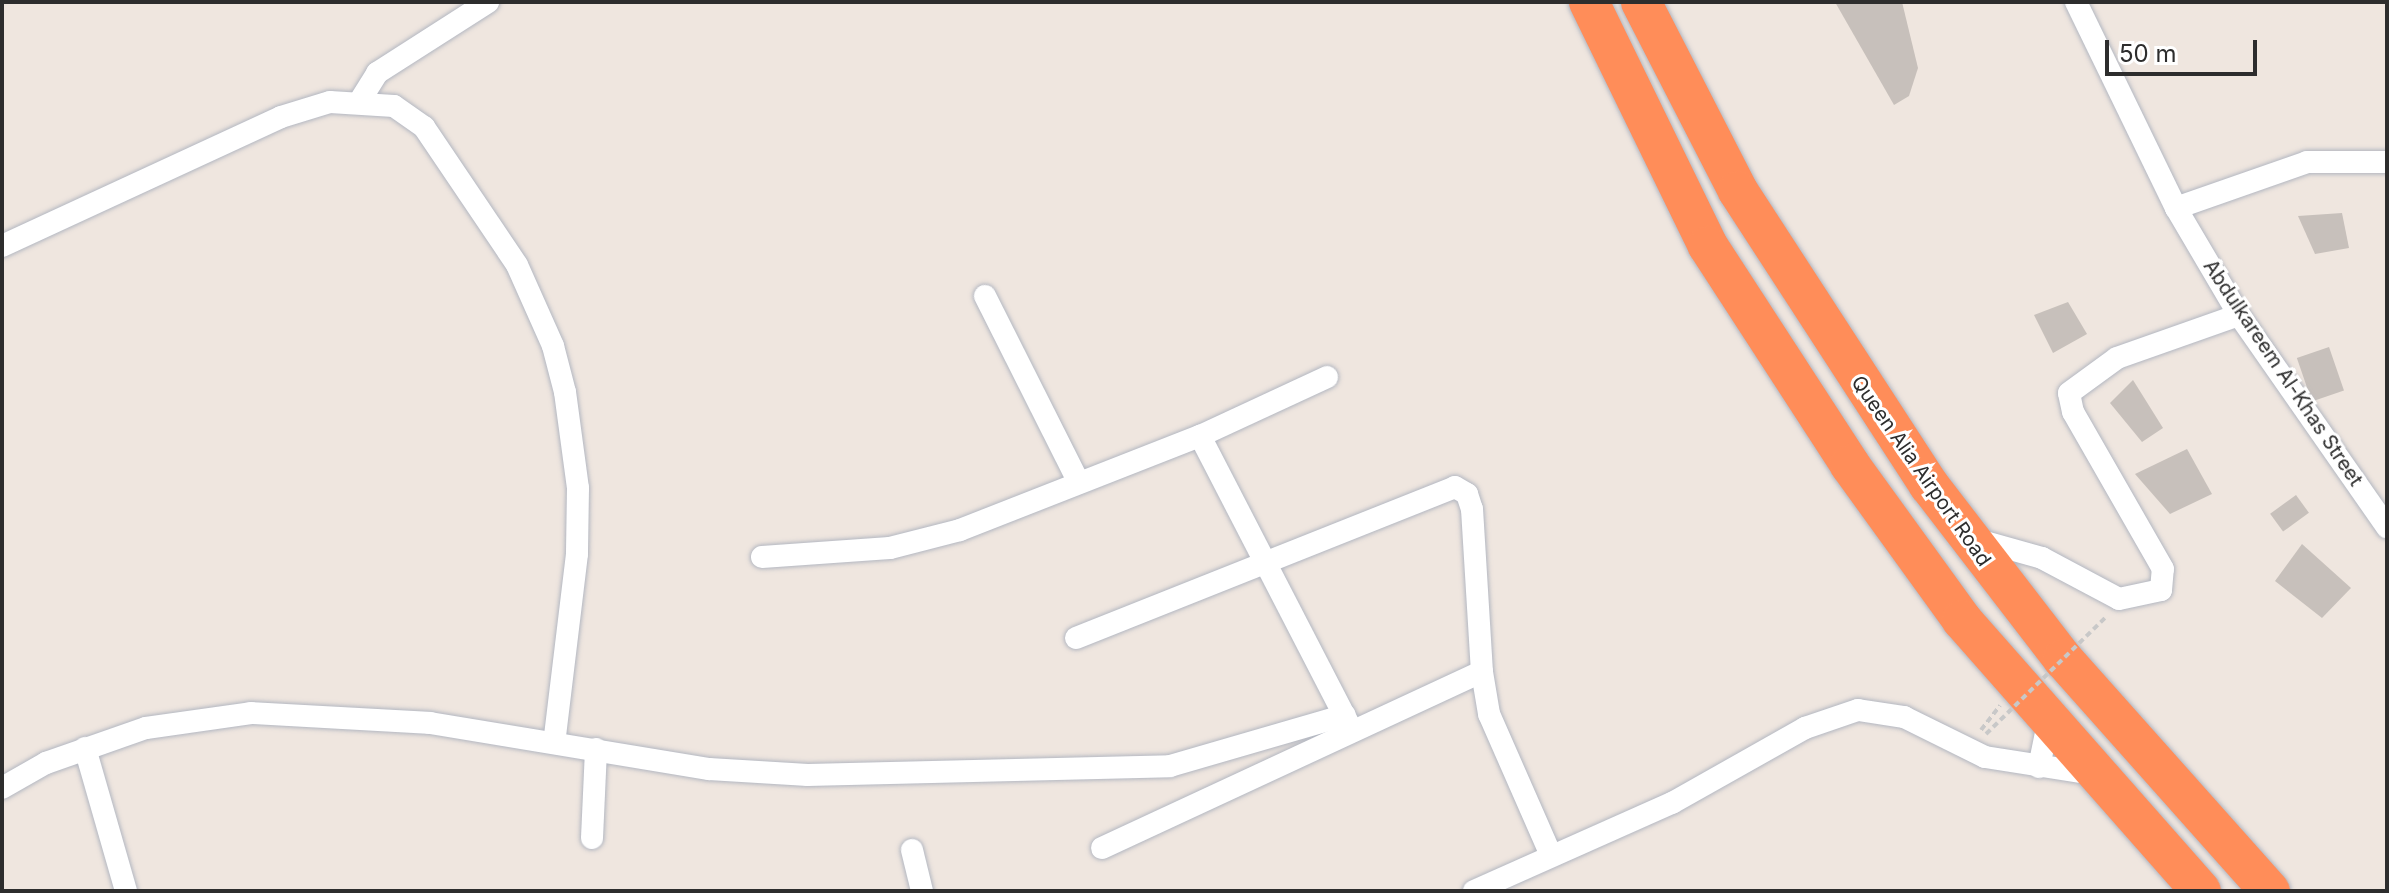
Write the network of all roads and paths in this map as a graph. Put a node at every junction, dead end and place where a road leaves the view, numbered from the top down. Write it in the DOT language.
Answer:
graph roads {
  1 [pos="488,2"];
  2 [pos="1589,2"];
  3 [pos="1641,2"];
  4 [pos="2076,2"];
  5 [pos="361,99"];
  6 [pos="2387,162"];
  7 [pos="2176,208"];
  8 [pos="2,246"];
  9 [pos="985,296"];
  10 [pos="2239,315"];
  11 [pos="1327,377"];
  12 [pos="1200,436"];
  13 [pos="1078,481"];
  14 [pos="2387,527"];
  15 [pos="1966,537"];
  16 [pos="2030,553"];
  17 [pos="762,557"];
  18 [pos="1265,564"];
  19 [pos="2002,584"];
  20 [pos="2105,618"];
  21 [pos="1076,638"];
  22 [pos="1482,672"];
  23 [pos="2029,720"];
  24 [pos="1348,722"];
  25 [pos="554,743"];
  26 [pos="85,748"];
  27 [pos="596,749"];
  28 [pos="2039,767"];
  29 [pos="2093,774"];
  30 [pos="2,788"];
  31 [pos="592,838"];
  32 [pos="1102,848"];
  33 [pos="912,850"];
  34 [pos="1551,855"];
  35 [pos="126,891"];
  36 [pos="922,891"];
  37 [pos="1474,891"];
  38 [pos="2201,891"];
  39 [pos="2270,891"];
  1 -- 5 [label="street"];
  2 -- 23 [label="highway"];
  3 -- 15 [label="highway, Queen Alia Airport Road"];
  4 -- 7 [label="street, Abdulkareem Al-Khas Street"];
  5 -- 8 [label="street"];
  5 -- 25 [label="street"];
  6 -- 7 [label="street"];
  7 -- 10 [label="street, Abdulkareem Al-Khas Street"];
  9 -- 13 [label="street"];
  10 -- 14 [label="street, Abdulkareem Al-Khas Street"];
  10 -- 16 [label="street"];
  11 -- 12 [label="street"];
  12 -- 13 [label="street"];
  12 -- 18 [label="street"];
  13 -- 17 [label="street"];
  15 -- 16 [label="street"];
  15 -- 19 [label="highway, Queen Alia Airport Road"];
  16 -- 19 [label="street"];
  18 -- 21 [label="street"];
  18 -- 22 [label="street"];
  18 -- 24 [label="street"];
  19 -- 39 [label="highway, Queen Alia Airport Road"];
  20 -- 23 [label="path, bridge"];
  22 -- 24 [label="street"];
  22 -- 34 [label="street"];
  23 -- 28 [label="street"];
  23 -- 29 [label="highway"];
  24 -- 27 [label="street"];
  24 -- 32 [label="street"];
  25 -- 26 [label="street"];
  25 -- 27 [label="street"];
  26 -- 30 [label="street"];
  26 -- 35 [label="street"];
  27 -- 31 [label="street"];
  28 -- 29 [label="street"];
  28 -- 34 [label="street"];
  29 -- 38 [label="highway"];
  33 -- 36 [label="street"];
  34 -- 37 [label="street"];
}
